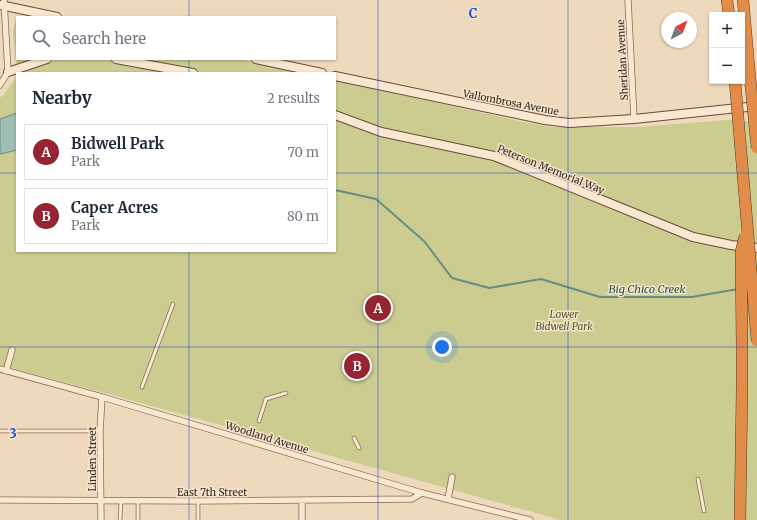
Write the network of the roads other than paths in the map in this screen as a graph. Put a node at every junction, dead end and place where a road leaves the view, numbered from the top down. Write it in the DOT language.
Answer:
graph roads {
  1 [pos="628,0"];
  2 [pos="727,0"];
  3 [pos="743,0"];
  4 [pos="3,4"];
  5 [pos="729,12"];
  6 [pos="53,16"];
  7 [pos="44,60"];
  8 [pos="122,60"];
  9 [pos="261,60"];
  10 [pos="8,72"];
  11 [pos="188,72"];
  12 [pos="317,72"];
  13 [pos="336,76"];
  14 [pos="0,84"];
  15 [pos="735,84"];
  16 [pos="757,106"];
  17 [pos="336,115"];
  18 [pos="634,119"];
  19 [pos="757,148"];
  20 [pos="747,224"];
  21 [pos="757,248"];
  22 [pos="173,304"];
  23 [pos="757,341"];
  24 [pos="12,350"];
  25 [pos="3,370"];
  26 [pos="142,387"];
  27 [pos="286,393"];
  28 [pos="102,397"];
  29 [pos="259,421"];
  30 [pos="100,431"];
  31 [pos="0,432"];
  32 [pos="354,438"];
  33 [pos="359,448"];
  34 [pos="452,476"];
  35 [pos="698,479"];
  36 [pos="422,493"];
  37 [pos="448,499"];
  38 [pos="0,500"];
  39 [pos="101,501"];
  40 [pos="121,501"];
  41 [pos="138,501"];
  42 [pos="198,501"];
  43 [pos="302,501"];
  44 [pos="704,511"];
  45 [pos="101,520"];
  46 [pos="120,520"];
  47 [pos="138,520"];
  48 [pos="198,520"];
  49 [pos="302,520"];
  50 [pos="530,520"];
  51 [pos="740,520"];
  1 -- 18 [label="street, Sheridan Avenue"];
  2 -- 5 [label="highway"];
  3 -- 19 [label="highway, bridge"];
  4 -- 6 [label="street"];
  4 -- 10 [label="street"];
  7 -- 10 [label="street"];
  8 -- 11 [label="street"];
  9 -- 12 [label="street"];
  10 -- 14 [label="street"];
  13 -- 18 [label="street, Vallombrosa Avenue"];
  15 -- 20 [label="highway, bridge"];
  16 -- 18 [label="street, Vallombrosa Avenue"];
  17 -- 21 [label="street, Peterson Memorial Way"];
  20 -- 23 [label="highway, bridge"];
  20 -- 51 [label="highway, bridge"];
  22 -- 26 [label="lane"];
  24 -- 25 [label="street"];
  25 -- 28 [label="street, Woodland Avenue"];
  27 -- 29 [label="lane"];
  28 -- 30 [label="street, Linden Street"];
  28 -- 36 [label="street, Woodland Avenue"];
  30 -- 31 [label="lane"];
  30 -- 39 [label="street, Linden Street"];
  32 -- 33 [label="lane"];
  34 -- 37 [label="street"];
  35 -- 44 [label="lane"];
  36 -- 37 [label="street, Woodland Avenue"];
  36 -- 43 [label="street, East 7th Street"];
  37 -- 50 [label="street, Woodland Avenue"];
  38 -- 39 [label="street, East 7th Street"];
  39 -- 40 [label="street, East 7th Street"];
  39 -- 45 [label="street, Linden Street"];
  40 -- 41 [label="street, East 7th Street"];
  40 -- 46 [label="lane"];
  41 -- 42 [label="street, East 7th Street"];
  41 -- 47 [label="lane"];
  42 -- 43 [label="street, East 7th Street"];
  42 -- 48 [label="lane"];
  43 -- 49 [label="street"];
}
